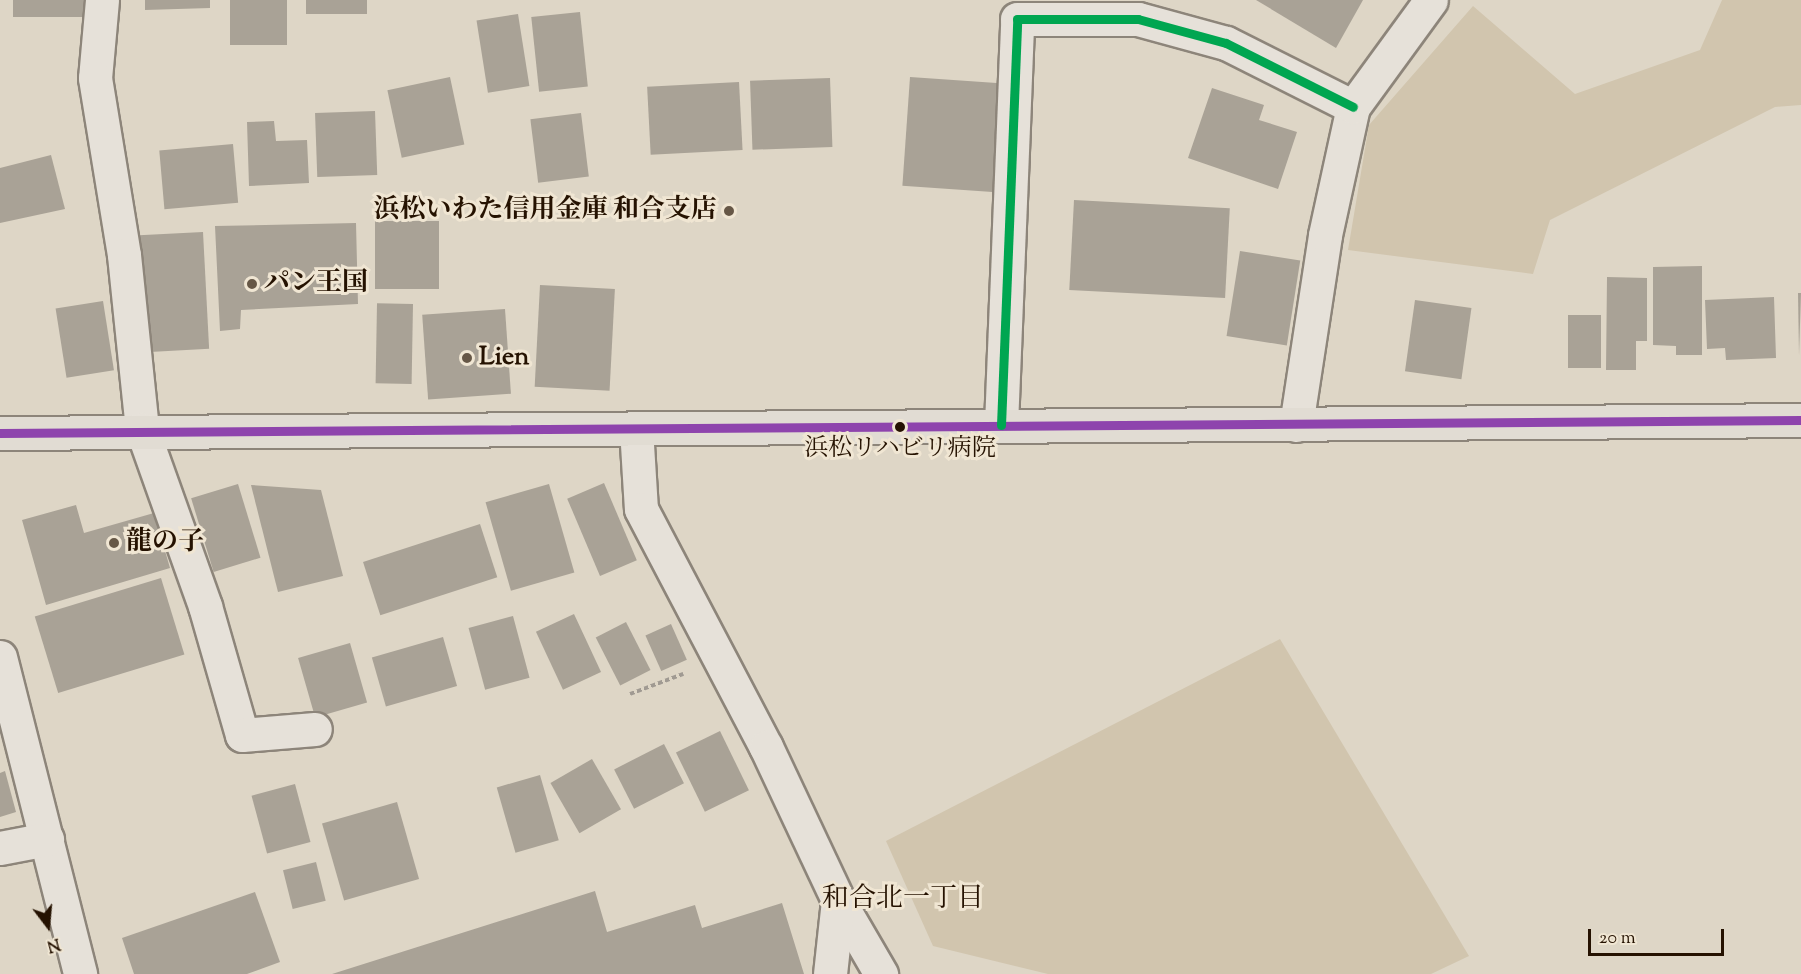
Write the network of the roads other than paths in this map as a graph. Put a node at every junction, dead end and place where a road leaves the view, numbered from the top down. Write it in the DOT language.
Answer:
graph roads {
  1 [pos="102,0"];
  2 [pos="1431,0"];
  3 [pos="1353,107"];
  4 [pos="1801,420"];
  5 [pos="1001,425"];
  6 [pos="1296,425"];
  7 [pos="636,428"];
  8 [pos="142,429"];
  9 [pos="0,433"];
  10 [pos="0,657"];
  11 [pos="315,729"];
  12 [pos="47,839"];
  13 [pos="0,848"];
  14 [pos="838,900"];
  15 [pos="80,974"];
  16 [pos="830,974"];
  17 [pos="881,974"];
  1 -- 8 [label="street"];
  2 -- 3 [label="street"];
  3 -- 5 [label="street"];
  3 -- 6 [label="street"];
  4 -- 6 [label="main road"];
  5 -- 6 [label="main road"];
  5 -- 7 [label="main road"];
  7 -- 8 [label="main road"];
  7 -- 14 [label="street"];
  8 -- 9 [label="main road"];
  8 -- 11 [label="street"];
  10 -- 12 [label="street"];
  12 -- 13 [label="street"];
  12 -- 15 [label="street"];
  14 -- 16 [label="street"];
  14 -- 17 [label="street"];
}
